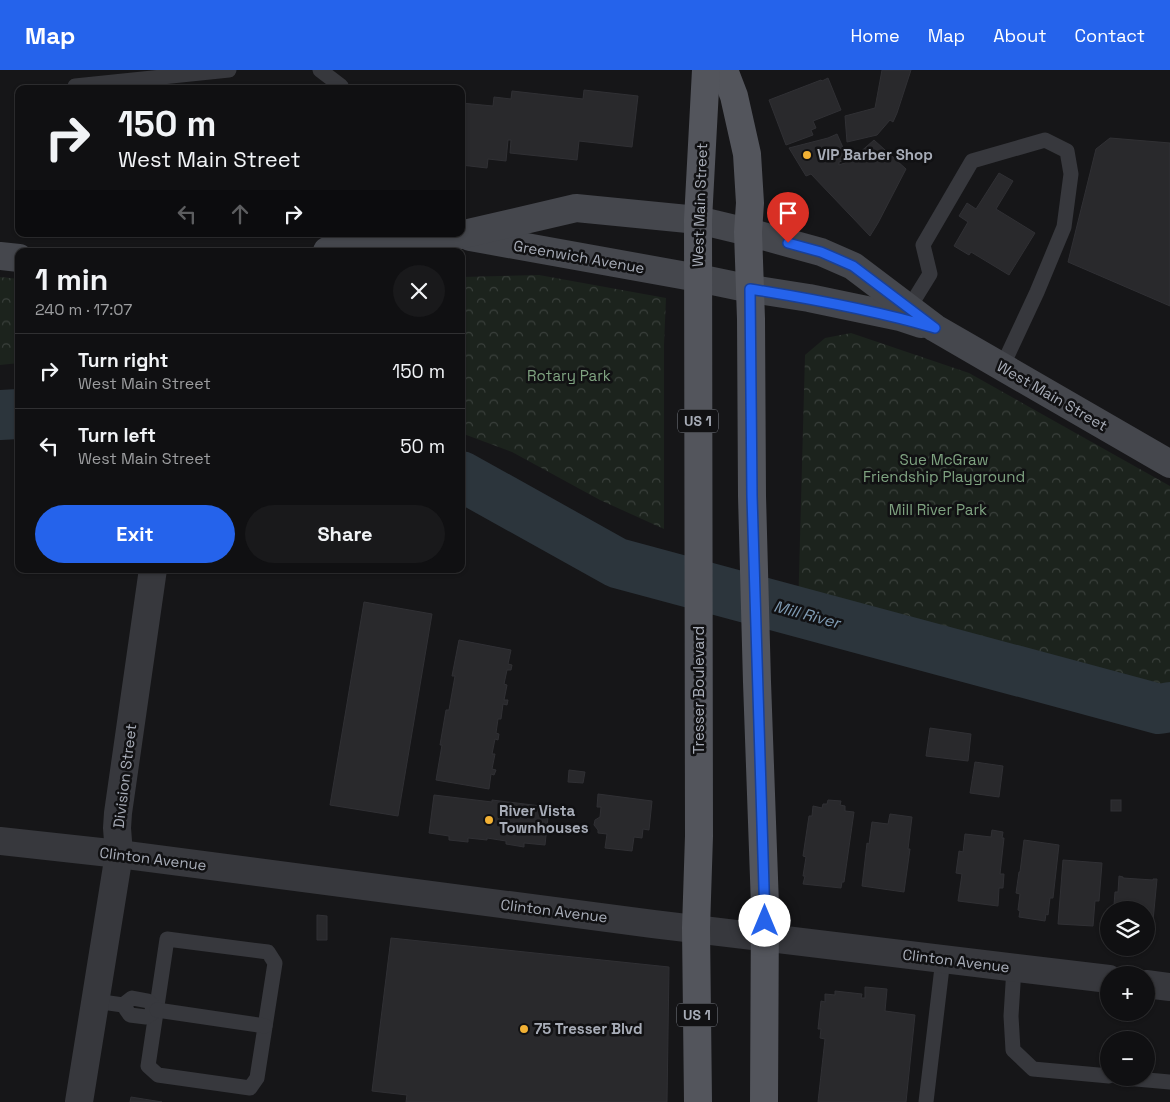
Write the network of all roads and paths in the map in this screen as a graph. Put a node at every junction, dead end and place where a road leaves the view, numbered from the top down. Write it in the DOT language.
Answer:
graph roads {
  1 [pos="229,70"];
  2 [pos="320,70"];
  3 [pos="706,70"];
  4 [pos="724,70"];
  5 [pos="85,85"];
  6 [pos="340,85"];
  7 [pos="698,220"];
  8 [pos="748,232"];
  9 [pos="465,234"];
  10 [pos="465,236"];
  11 [pos="434,237"];
  12 [pos="343,244"];
  13 [pos="0,256"];
  14 [pos="15,258"];
  15 [pos="698,278"];
  16 [pos="750,289"];
  17 [pos="908,308"];
  18 [pos="935,328"];
  19 [pos="1002,367"];
  20 [pos="1170,464"];
  21 [pos="152,573"];
  22 [pos="0,841"];
  23 [pos="119,854"];
  24 [pos="696,928"];
  25 [pos="764,937"];
  26 [pos="943,959"];
  27 [pos="1014,968"];
  28 [pos="1100,978"];
  29 [pos="1155,985"];
  30 [pos="1170,987"];
  31 [pos="96,1001"];
  32 [pos="157,1010"];
  33 [pos="266,1026"];
  34 [pos="1100,1075"];
  35 [pos="1155,1081"];
  36 [pos="1170,1082"];
  37 [pos="79,1102"];
  38 [pos="698,1102"];
  39 [pos="764,1102"];
  40 [pos="926,1102"];
  1 -- 5 [label="lane"];
  2 -- 6 [label="lane"];
  3 -- 7 [label="main road, West Main Street / US 1"];
  4 -- 8 [label="main road"];
  7 -- 8 [label="main road, Greenwich Avenue"];
  7 -- 9 [label="main road, Greenwich Avenue"];
  7 -- 15 [label="main road, West Main Street / US 1"];
  8 -- 16 [label="main road"];
  8 -- 17 [label="main road, West Main Street"];
  10 -- 15 [label="main road, Greenwich Avenue"];
  11 -- 12 [label="main road, Greenwich Avenue"];
  13 -- 14 [label="main road"];
  15 -- 16 [label="main road, West Main Street"];
  15 -- 24 [label="main road, Tresser Boulevard / US 1"];
  16 -- 18 [label="main road, West Main Street"];
  16 -- 25 [label="main road"];
  17 -- 18 [label="main road, West Main Street"];
  17 -- 19 [label="lane"];
  18 -- 19 [label="main road, West Main Street"];
  19 -- 20 [label="main road, West Main Street"];
  21 -- 23 [label="street, Division Street"];
  22 -- 23 [label="street, Clinton Avenue"];
  23 -- 24 [label="street, Clinton Avenue"];
  23 -- 31 [label="street, Division Street"];
  24 -- 25 [label="street, Clinton Avenue"];
  24 -- 38 [label="main road, Tresser Boulevard / US 1"];
  25 -- 26 [label="street, Clinton Avenue"];
  25 -- 39 [label="main road"];
  26 -- 27 [label="street, Clinton Avenue"];
  26 -- 40 [label="lane"];
  27 -- 28 [label="street, Clinton Avenue"];
  27 -- 34 [label="lane"];
  29 -- 30 [label="street"];
  31 -- 32 [label="lane"];
  31 -- 37 [label="street, Division Street"];
  32 -- 33 [label="lane"];
  32 -- 33 [label="lane"];
  32 -- 33 [label="lane"];
  35 -- 36 [label="lane"];
}
